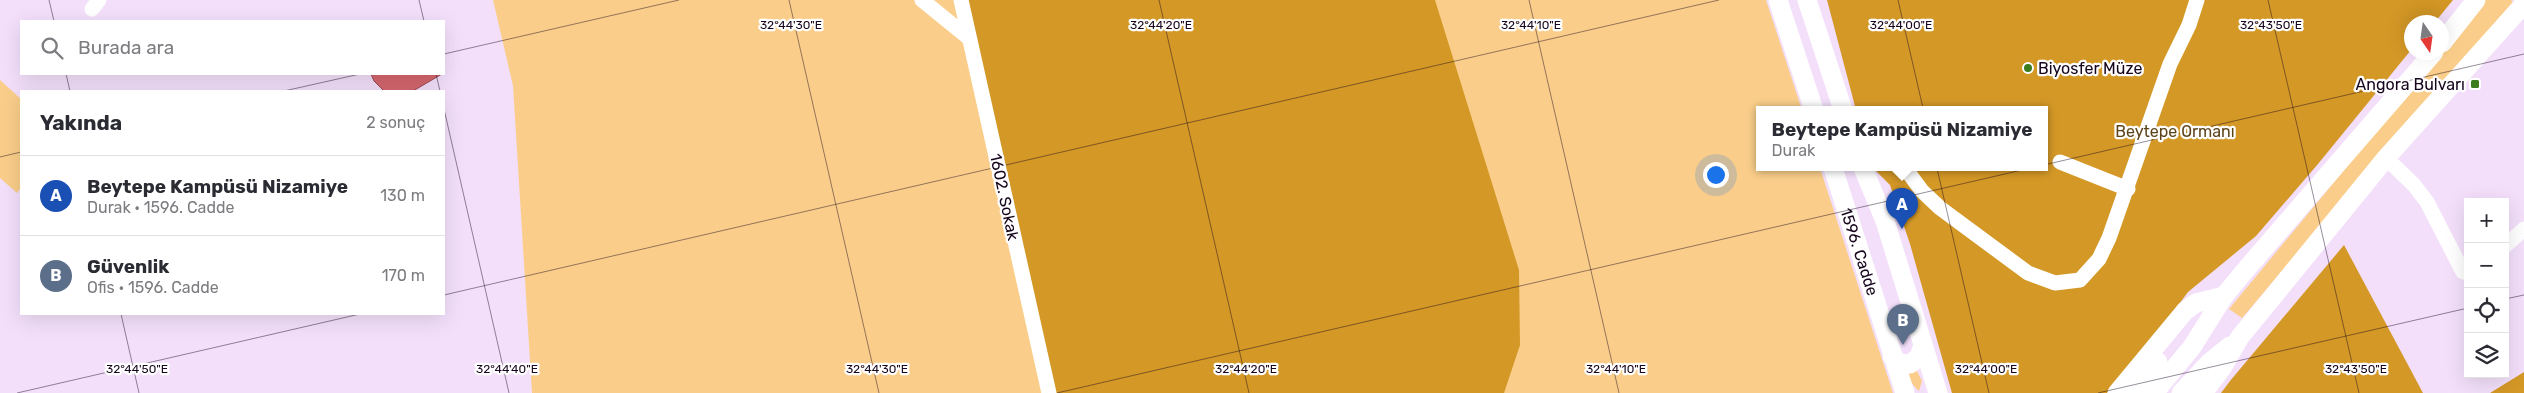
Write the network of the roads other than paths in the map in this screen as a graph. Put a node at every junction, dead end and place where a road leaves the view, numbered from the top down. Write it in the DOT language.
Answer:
graph roads {
  1 [pos="922,0"];
  2 [pos="961,0"];
  3 [pos="1778,0"];
  4 [pos="1807,0"];
  5 [pos="2197,0"];
  6 [pos="2476,0"];
  7 [pos="2524,4"];
  8 [pos="2516,20"];
  9 [pos="2449,34"];
  10 [pos="970,39"];
  11 [pos="2427,60"];
  12 [pos="1813,106"];
  13 [pos="1842,106"];
  14 [pos="2386,158"];
  15 [pos="2060,162"];
  16 [pos="1834,171"];
  17 [pos="1864,171"];
  18 [pos="1907,171"];
  19 [pos="2128,189"];
  20 [pos="2524,229"];
  21 [pos="2508,243"];
  22 [pos="2464,272"];
  23 [pos="2224,296"];
  24 [pos="1886,336"];
  25 [pos="1921,336"];
  26 [pos="2240,337"];
  27 [pos="1892,356"];
  28 [pos="1049,393"];
  29 [pos="1905,393"];
  30 [pos="1938,393"];
  31 [pos="2117,393"];
  32 [pos="2134,393"];
  33 [pos="2154,393"];
  34 [pos="2181,393"];
  35 [pos="2203,393"];
  1 -- 10 [label="street"];
  2 -- 10 [label="street, 1602. Sokak"];
  3 -- 12 [label="main road"];
  4 -- 13 [label="main road"];
  5 -- 19 [label="street"];
  6 -- 9 [label="main road"];
  7 -- 8 [label="main road"];
  8 -- 14 [label="main road"];
  10 -- 28 [label="street, 1602. Sokak"];
  11 -- 23 [label="main road"];
  14 -- 22 [label="street"];
  14 -- 26 [label="main road"];
  15 -- 19 [label="street"];
  16 -- 24 [label="main road, 1596. Cadde"];
  17 -- 25 [label="main road, 1596. Cadde"];
  18 -- 19 [label="street"];
  20 -- 21 [label="street"];
  23 -- 31 [label="main road"];
  23 -- 32 [label="main road"];
  23 -- 33 [label="main road"];
  24 -- 25 [label="main road"];
  24 -- 27 [label="main road, 1596. Cadde"];
  25 -- 27 [label="main road"];
  25 -- 30 [label="main road, 1596. Cadde"];
  26 -- 34 [label="main road"];
  26 -- 35 [label="main road"];
  27 -- 29 [label="main road, 1596. Cadde"];
}
